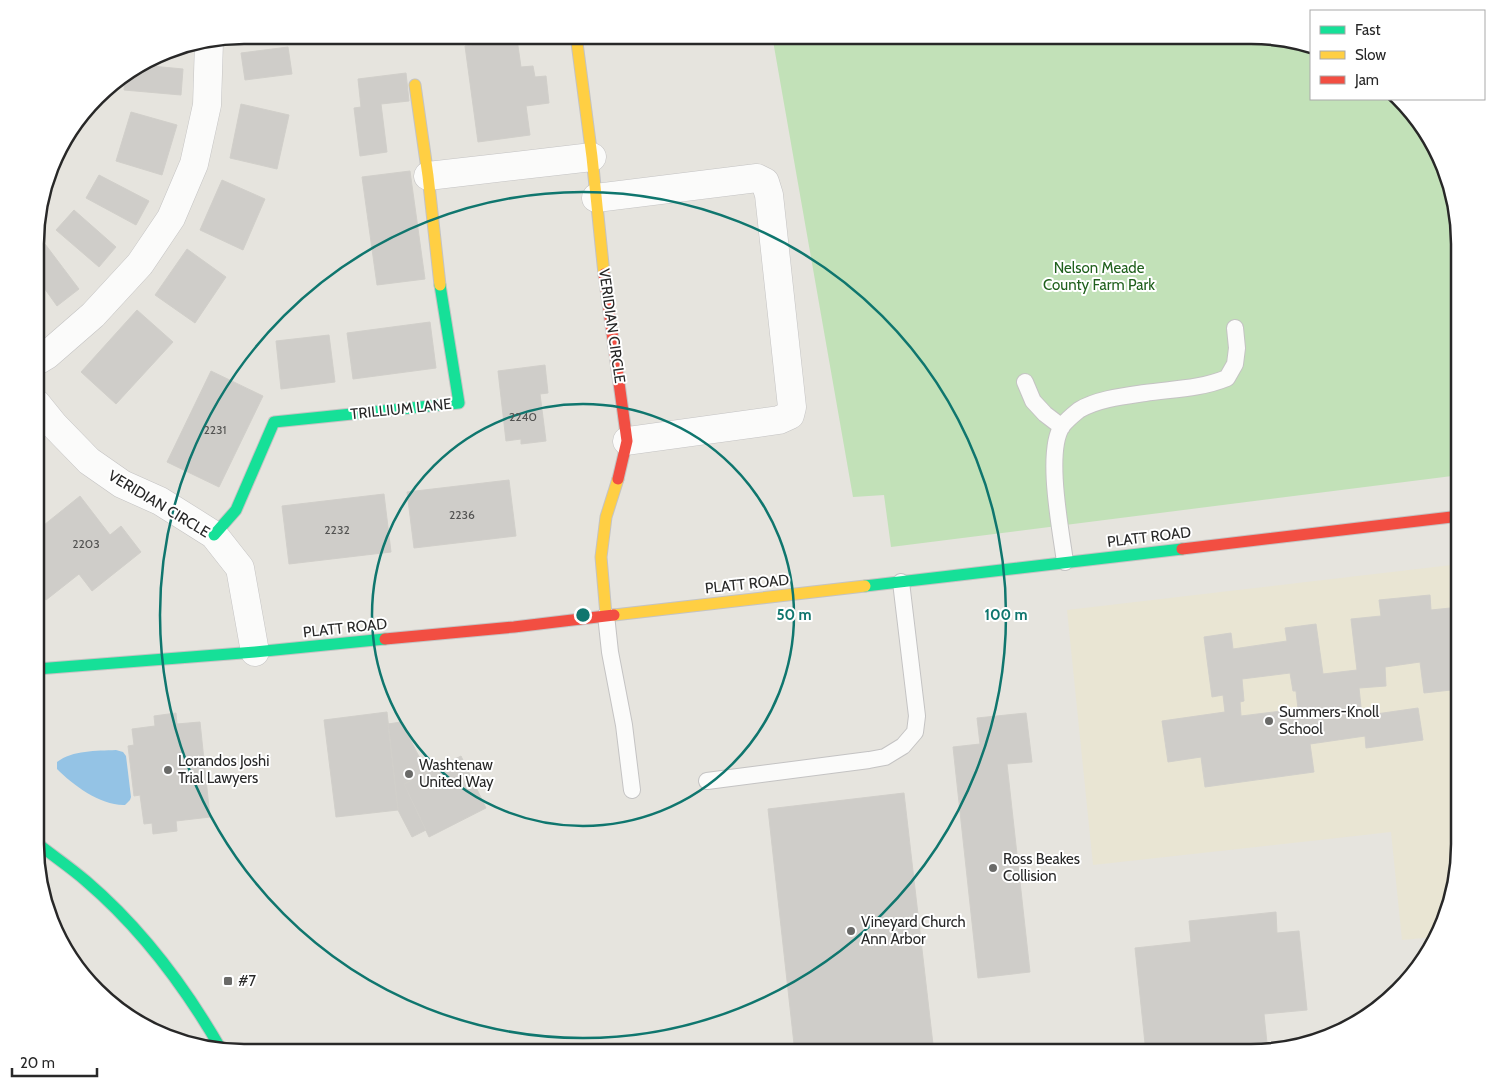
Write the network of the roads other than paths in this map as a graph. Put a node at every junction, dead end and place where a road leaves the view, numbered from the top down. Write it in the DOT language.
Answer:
graph roads {
  1 [pos="577,44"];
  2 [pos="209,47"];
  3 [pos="415,85"];
  4 [pos="592,157"];
  5 [pos="428,176"];
  6 [pos="596,198"];
  7 [pos="1235,328"];
  8 [pos="44,357"];
  9 [pos="1025,382"];
  10 [pos="44,412"];
  11 [pos="1062,427"];
  12 [pos="627,441"];
  13 [pos="1451,517"];
  14 [pos="214,535"];
  15 [pos="1065,562"];
  16 [pos="901,582"];
  17 [pos="606,615"];
  18 [pos="254,652"];
  19 [pos="44,668"];
  20 [pos="707,781"];
  21 [pos="632,790"];
  22 [pos="44,849"];
  23 [pos="217,1043"];
  1 -- 4 [label="street, VERIDIAN CIRCLE"];
  2 -- 8 [label="street"];
  3 -- 5 [label="street, TRILLIUM LANE"];
  4 -- 5 [label="street"];
  4 -- 6 [label="street, VERIDIAN CIRCLE"];
  5 -- 14 [label="street, TRILLIUM LANE"];
  6 -- 12 [label="street, VERIDIAN CIRCLE"];
  6 -- 12 [label="street"];
  7 -- 11 [label="lane"];
  9 -- 11 [label="lane"];
  10 -- 14 [label="street, VERIDIAN CIRCLE"];
  11 -- 15 [label="lane"];
  12 -- 17 [label="street, VERIDIAN CIRCLE"];
  13 -- 15 [label="street, PLATT ROAD"];
  14 -- 18 [label="street, VERIDIAN CIRCLE"];
  15 -- 16 [label="street, PLATT ROAD"];
  16 -- 17 [label="street, PLATT ROAD"];
  16 -- 20 [label="lane"];
  17 -- 18 [label="street, PLATT ROAD"];
  17 -- 21 [label="lane"];
  18 -- 19 [label="street, PLATT ROAD"];
  22 -- 23 [label="street"];
}
